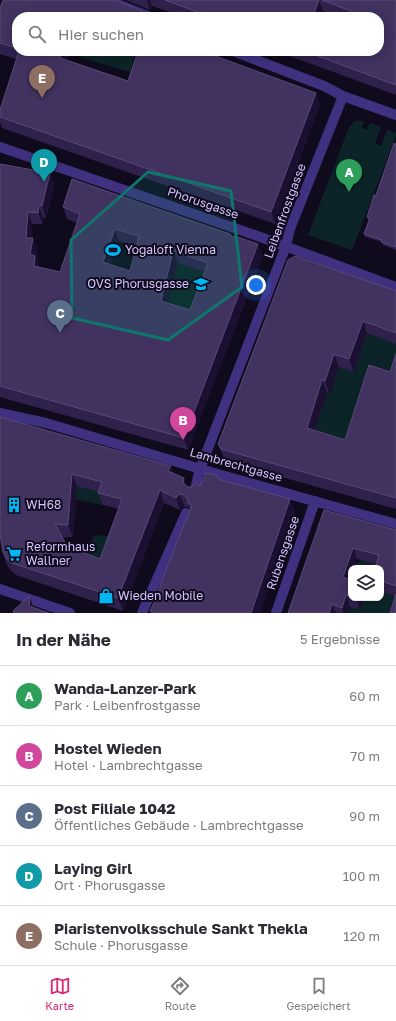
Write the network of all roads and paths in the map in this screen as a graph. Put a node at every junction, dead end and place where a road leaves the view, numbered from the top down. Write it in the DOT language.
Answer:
graph roads {
  1 [pos="107,0"];
  2 [pos="137,12"];
  3 [pos="246,56"];
  4 [pos="343,96"];
  5 [pos="396,115"];
  6 [pos="0,148"];
  7 [pos="286,246"];
  8 [pos="396,287"];
  9 [pos="0,413"];
  10 [pos="200,469"];
  11 [pos="194,493"];
  12 [pos="315,501"];
  13 [pos="186,513"];
  14 [pos="396,524"];
  15 [pos="0,589"];
  16 [pos="70,613"];
  17 [pos="142,613"];
  18 [pos="276,613"];
  1 -- 2 [label="street"];
  3 -- 4 [label="street"];
  4 -- 5 [label="street"];
  4 -- 7 [label="street, Leibenfrostgasse"];
  6 -- 7 [label="street, Phorusgasse"];
  7 -- 8 [label="street, Phorusgasse"];
  7 -- 10 [label="street, Leibenfrostgasse"];
  9 -- 10 [label="street, Lambrechtgasse"];
  10 -- 11 [label="street, Leibenfrostgasse"];
  10 -- 12 [label="street, Lambrechtgasse"];
  12 -- 14 [label="street, Lambrechtgasse"];
  12 -- 18 [label="street, Rubensgasse"];
  13 -- 17 [label="street"];
  15 -- 16 [label="street"];
}
